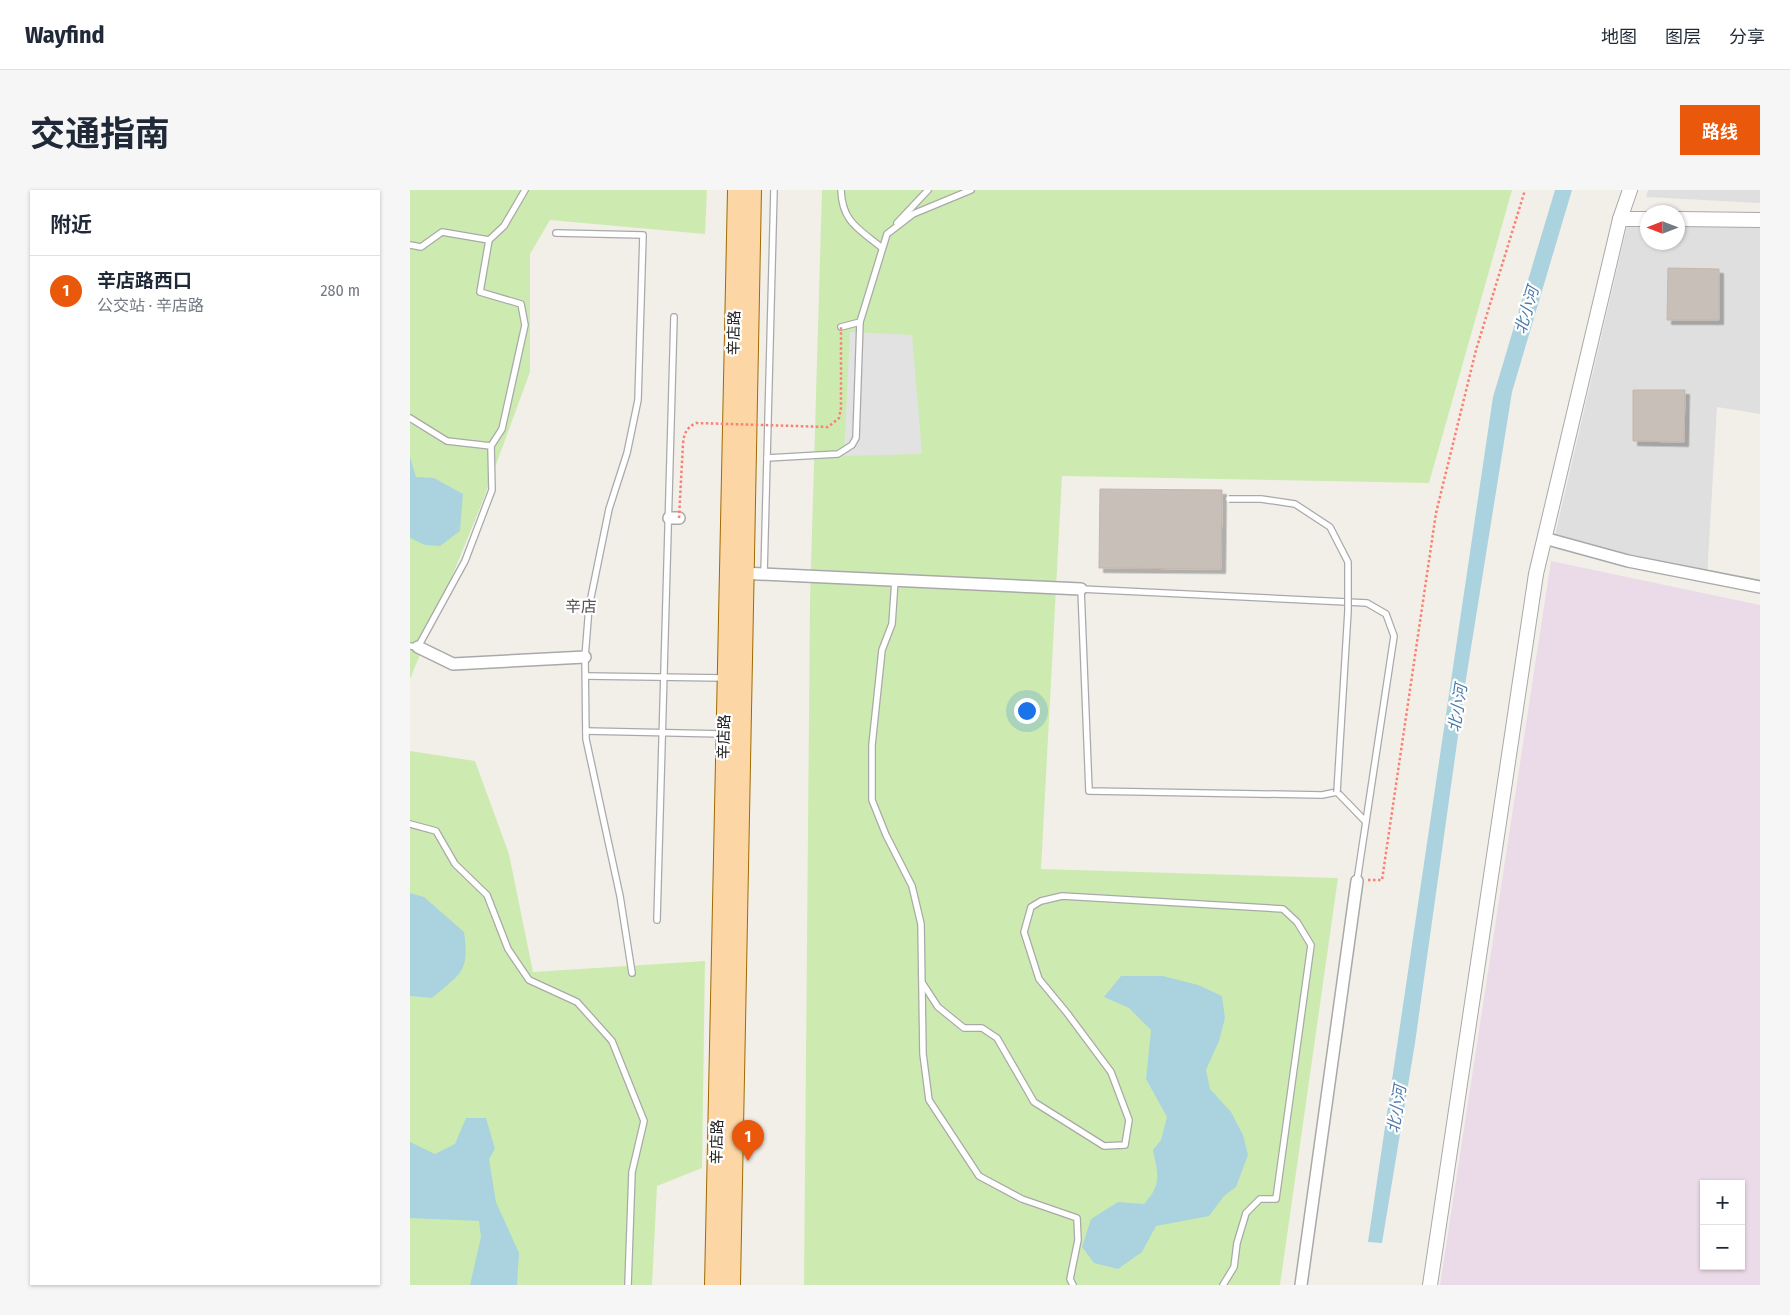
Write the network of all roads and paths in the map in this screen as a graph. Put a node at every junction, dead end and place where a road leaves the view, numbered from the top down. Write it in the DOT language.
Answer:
graph roads {
  1 [pos="525,190"];
  2 [pos="737,190"];
  3 [pos="752,190"];
  4 [pos="774,190"];
  5 [pos="841,190"];
  6 [pos="928,190"];
  7 [pos="971,190"];
  8 [pos="1525,190"];
  9 [pos="1630,190"];
  10 [pos="1620,219"];
  11 [pos="1640,219"];
  12 [pos="1685,219"];
  13 [pos="1760,220"];
  14 [pos="556,233"];
  15 [pos="888,234"];
  16 [pos="489,240"];
  17 [pos="410,245"];
  18 [pos="882,248"];
  19 [pos="674,316"];
  20 [pos="860,322"];
  21 [pos="841,327"];
  22 [pos="410,418"];
  23 [pos="491,446"];
  24 [pos="767,458"];
  25 [pos="1229,499"];
  26 [pos="674,518"];
  27 [pos="1544,538"];
  28 [pos="736,572"];
  29 [pos="764,574"];
  30 [pos="895,580"];
  31 [pos="1760,587"];
  32 [pos="1081,589"];
  33 [pos="414,647"];
  34 [pos="585,657"];
  35 [pos="586,676"];
  36 [pos="664,677"];
  37 [pos="726,678"];
  38 [pos="586,731"];
  39 [pos="663,733"];
  40 [pos="724,734"];
  41 [pos="1338,792"];
  42 [pos="1366,822"];
  43 [pos="410,824"];
  44 [pos="1357,881"];
  45 [pos="657,920"];
  46 [pos="632,973"];
  47 [pos="923,984"];
  48 [pos="628,1285"];
  49 [pos="714,1285"];
  50 [pos="732,1285"];
  51 [pos="1073,1285"];
  52 [pos="1222,1285"];
  53 [pos="1301,1285"];
  54 [pos="1430,1285"];
  1 -- 16 [label="lane"];
  2 -- 28 [label="main road, 辛店路"];
  3 -- 28 [label="main road, 辛店路"];
  4 -- 24 [label="lane"];
  5 -- 18 [label="lane"];
  6 -- 15 [label="lane"];
  7 -- 15 [label="lane"];
  8 -- 44 [label="path"];
  9 -- 10 [label="street"];
  10 -- 11 [label="street"];
  10 -- 27 [label="street"];
  12 -- 13 [label="street"];
  14 -- 34 [label="lane"];
  15 -- 18 [label="lane"];
  16 -- 17 [label="lane"];
  16 -- 23 [label="lane"];
  18 -- 20 [label="lane"];
  19 -- 26 [label="lane"];
  20 -- 21 [label="lane"];
  20 -- 24 [label="lane"];
  21 -- 26 [label="path, bridge"];
  22 -- 23 [label="lane"];
  23 -- 33 [label="lane"];
  24 -- 29 [label="lane"];
  25 -- 41 [label="lane, bridge"];
  26 -- 36 [label="lane"];
  27 -- 31 [label="street"];
  27 -- 54 [label="street"];
  28 -- 29 [label="street"];
  28 -- 37 [label="main road, 辛店路"];
  28 -- 50 [label="main road, 辛店路"];
  29 -- 30 [label="street"];
  30 -- 32 [label="street"];
  30 -- 47 [label="lane"];
  32 -- 41 [label="lane"];
  32 -- 42 [label="lane"];
  33 -- 34 [label="street"];
  34 -- 35 [label="lane"];
  35 -- 36 [label="lane"];
  35 -- 38 [label="lane"];
  36 -- 37 [label="lane"];
  36 -- 39 [label="lane"];
  37 -- 40 [label="main road, 辛店路"];
  38 -- 39 [label="lane"];
  38 -- 46 [label="lane"];
  39 -- 40 [label="lane"];
  39 -- 45 [label="lane"];
  40 -- 49 [label="main road, 辛店路"];
  41 -- 42 [label="lane"];
  42 -- 44 [label="lane"];
  43 -- 48 [label="lane"];
  44 -- 53 [label="street"];
  47 -- 51 [label="lane"];
  47 -- 52 [label="lane"];
}
